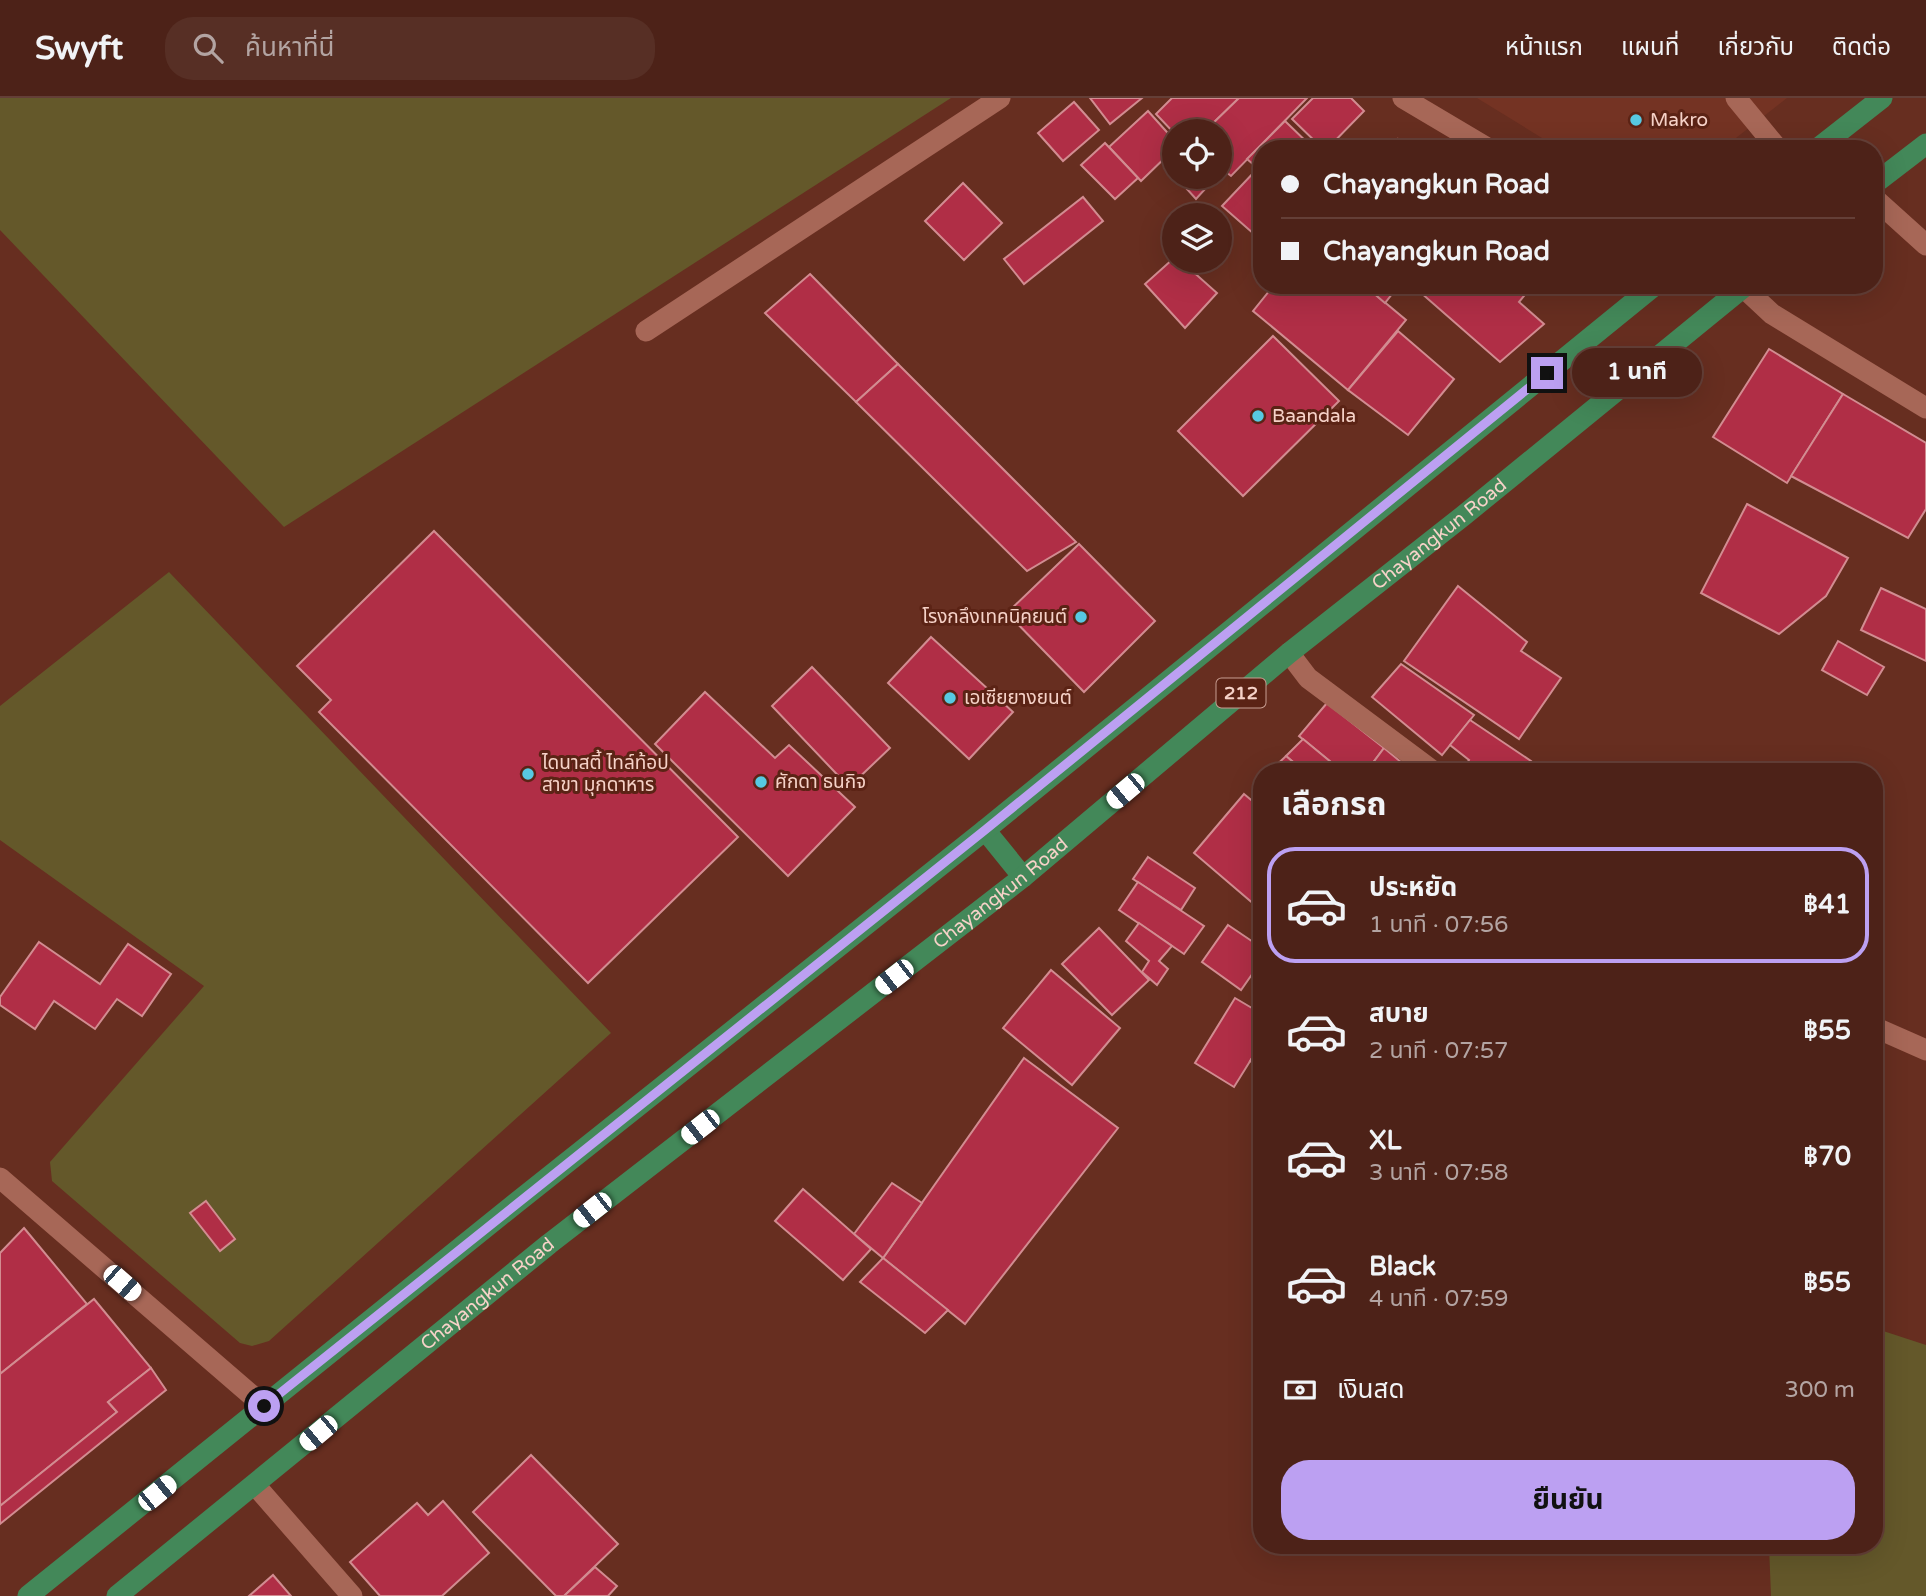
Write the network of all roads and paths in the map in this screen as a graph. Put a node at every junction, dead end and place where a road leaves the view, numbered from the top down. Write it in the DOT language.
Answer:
graph roads {
  1 [pos="1000,98"];
  2 [pos="1403,98"];
  3 [pos="1736,98"];
  4 [pos="1882,98"];
  5 [pos="1474,140"];
  6 [pos="1771,140"];
  7 [pos="1828,140"];
  8 [pos="1926,144"];
  9 [pos="1883,177"];
  10 [pos="1883,206"];
  11 [pos="1926,245"];
  12 [pos="1644,294"];
  13 [pos="1734,294"];
  14 [pos="1752,294"];
  15 [pos="646,331"];
  16 [pos="1926,408"];
  17 [pos="1289,653"];
  18 [pos="1422,763"];
  19 [pos="985,830"];
  20 [pos="1023,877"];
  21 [pos="1883,1031"];
  22 [pos="1926,1050"];
  23 [pos="0,1178"];
  24 [pos="264,1406"];
  25 [pos="255,1485"];
  26 [pos="28,1596"];
  27 [pos="117,1596"];
  28 [pos="352,1596"];
  1 -- 15 [label="street"];
  2 -- 5 [label="street"];
  3 -- 6 [label="street"];
  4 -- 7 [label="main road"];
  8 -- 9 [label="main road"];
  10 -- 11 [label="street"];
  12 -- 19 [label="main road, 212"];
  13 -- 17 [label="main road, Chayangkun Road / 212"];
  14 -- 16 [label="street"];
  17 -- 18 [label="street"];
  17 -- 20 [label="main road, Chayangkun Road / 212"];
  19 -- 20 [label="main road"];
  19 -- 24 [label="main road, 212"];
  20 -- 25 [label="main road, Chayangkun Road / 212"];
  21 -- 22 [label="street"];
  23 -- 24 [label="street"];
  24 -- 26 [label="main road, 212"];
  25 -- 27 [label="main road, Chayangkun Road / 212"];
  25 -- 28 [label="street"];
}
